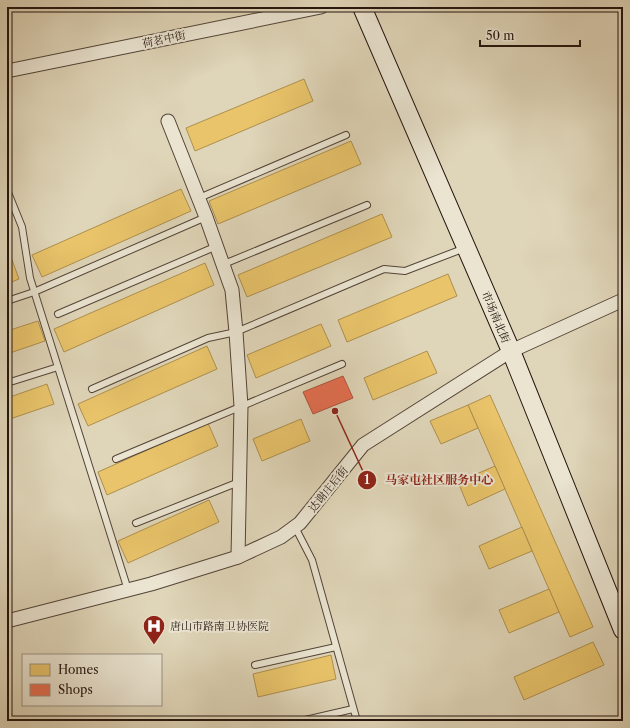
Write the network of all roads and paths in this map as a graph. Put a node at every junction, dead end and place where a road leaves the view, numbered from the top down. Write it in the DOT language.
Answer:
graph roads {
  1 [pos="321,7"];
  2 [pos="362,7"];
  3 [pos="7,72"];
  4 [pos="168,121"];
  5 [pos="346,136"];
  6 [pos="7,190"];
  7 [pos="199,198"];
  8 [pos="367,205"];
  9 [pos="206,217"];
  10 [pos="217,246"];
  11 [pos="466,247"];
  12 [pos="224,264"];
  13 [pos="34,292"];
  14 [pos="623,300"];
  15 [pos="7,301"];
  16 [pos="58,314"];
  17 [pos="236,332"];
  18 [pos="511,351"];
  19 [pos="342,364"];
  20 [pos="58,367"];
  21 [pos="7,383"];
  22 [pos="92,389"];
  23 [pos="241,406"];
  24 [pos="116,459"];
  25 [pos="239,482"];
  26 [pos="136,523"];
  27 [pos="295,527"];
  28 [pos="238,557"];
  29 [pos="128,590"];
  30 [pos="7,621"];
  31 [pos="623,630"];
  32 [pos="336,647"];
  33 [pos="255,665"];
  34 [pos="353,709"];
  35 [pos="301,721"];
  36 [pos="356,721"];
  1 -- 3 [label="street, 荷茗中街"];
  2 -- 11 [label="street, 市场南北街"];
  4 -- 7 [label="street"];
  5 -- 7 [label="lane"];
  6 -- 13 [label="lane"];
  7 -- 9 [label="street"];
  8 -- 12 [label="lane"];
  9 -- 10 [label="street"];
  9 -- 13 [label="lane"];
  10 -- 12 [label="street"];
  10 -- 16 [label="lane"];
  11 -- 17 [label="lane"];
  11 -- 18 [label="street, 市场南北街"];
  12 -- 17 [label="street"];
  13 -- 15 [label="lane"];
  13 -- 20 [label="lane"];
  14 -- 18 [label="street, 达谢庄后街"];
  17 -- 22 [label="lane"];
  17 -- 23 [label="street"];
  18 -- 27 [label="street, 达谢庄后街"];
  18 -- 31 [label="street, 市场南北街"];
  19 -- 23 [label="lane"];
  20 -- 21 [label="lane"];
  20 -- 29 [label="lane"];
  23 -- 24 [label="lane"];
  23 -- 25 [label="street"];
  25 -- 26 [label="lane"];
  25 -- 28 [label="street"];
  27 -- 28 [label="street, 达谢庄后街"];
  27 -- 32 [label="lane"];
  28 -- 29 [label="street, 达谢庄后街"];
  29 -- 30 [label="street, 达谢庄后街"];
  32 -- 33 [label="lane"];
  32 -- 34 [label="lane"];
  34 -- 35 [label="lane"];
  34 -- 36 [label="lane"];
}
